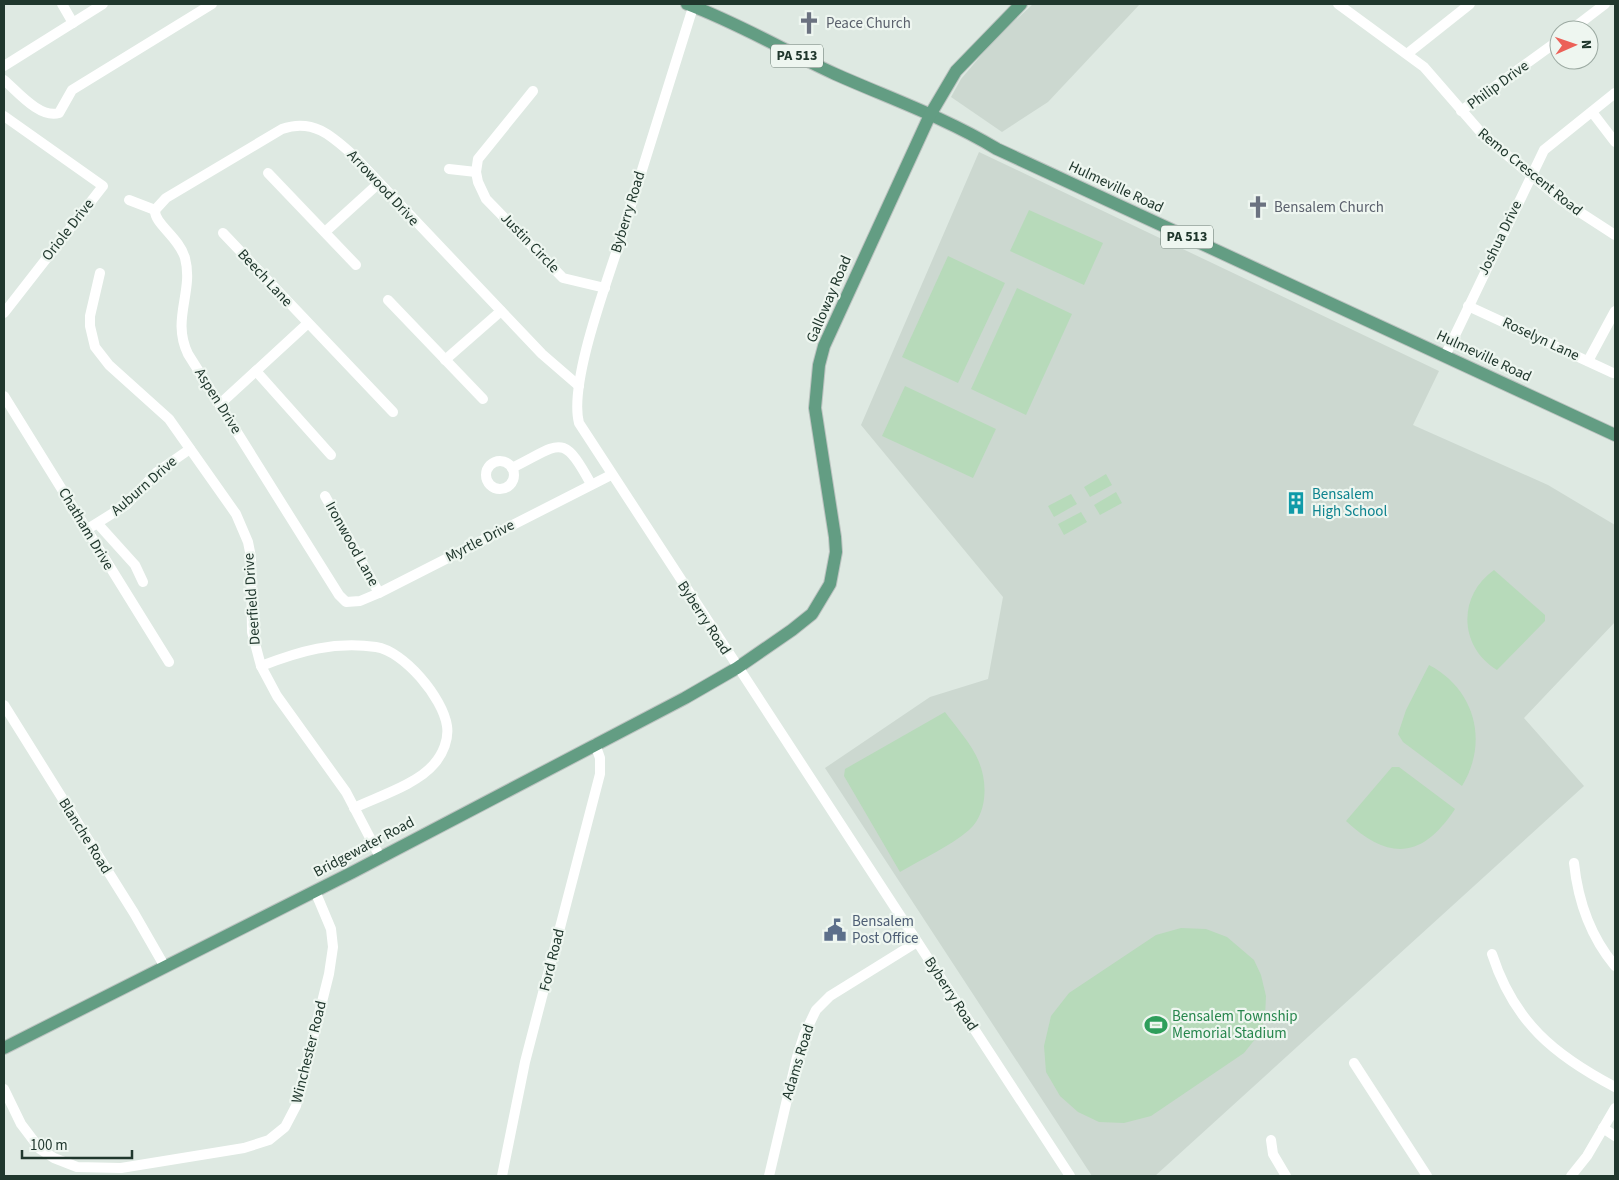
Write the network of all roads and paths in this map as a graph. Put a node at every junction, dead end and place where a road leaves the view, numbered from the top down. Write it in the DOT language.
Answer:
graph roads {
  1 [pos="62,4"];
  2 [pos="103,4"];
  3 [pos="212,4"];
  4 [pos="1021,4"];
  5 [pos="1338,4"];
  6 [pos="1470,4"];
  7 [pos="1604,4"];
  8 [pos="691,5"];
  9 [pos="1584,20"];
  10 [pos="73,22"];
  11 [pos="1549,47"];
  12 [pos="1408,54"];
  13 [pos="4,66"];
  14 [pos="4,80"];
  15 [pos="533,91"];
  16 [pos="1615,94"];
  17 [pos="1461,111"];
  18 [pos="1592,112"];
  19 [pos="930,115"];
  20 [pos="4,116"];
  21 [pos="1615,142"];
  22 [pos="450,169"];
  23 [pos="476,172"];
  24 [pos="268,173"];
  25 [pos="1530,175"];
  26 [pos="379,183"];
  27 [pos="129,200"];
  28 [pos="155,210"];
  29 [pos="325,232"];
  30 [pos="223,234"];
  31 [pos="1615,236"];
  32 [pos="356,265"];
  33 [pos="100,273"];
  34 [pos="605,288"];
  35 [pos="388,300"];
  36 [pos="1468,306"];
  37 [pos="501,311"];
  38 [pos="1615,311"];
  39 [pos="4,312"];
  40 [pos="307,324"];
  41 [pos="1445,356"];
  42 [pos="445,360"];
  43 [pos="1588,361"];
  44 [pos="256,371"];
  45 [pos="1613,373"];
  46 [pos="579,386"];
  47 [pos="4,396"];
  48 [pos="483,399"];
  49 [pos="221,403"];
  50 [pos="393,412"];
  51 [pos="1615,435"];
  52 [pos="190,449"];
  53 [pos="332,455"];
  54 [pos="512,468"];
  55 [pos="611,475"];
  56 [pos="590,481"];
  57 [pos="325,496"];
  58 [pos="98,524"];
  59 [pos="86,530"];
  60 [pos="143,582"];
  61 [pos="379,593"];
  62 [pos="349,602"];
  63 [pos="169,662"];
  64 [pos="261,666"];
  65 [pos="736,668"];
  66 [pos="4,706"];
  67 [pos="595,744"];
  68 [pos="354,808"];
  69 [pos="380,857"];
  70 [pos="1574,863"];
  71 [pos="315,891"];
  72 [pos="916,942"];
  73 [pos="1492,954"];
  74 [pos="1615,966"];
  75 [pos="165,967"];
  76 [pos="4,1048"];
  77 [pos="1354,1062"];
  78 [pos="1615,1087"];
  79 [pos="4,1090"];
  80 [pos="1615,1108"];
  81 [pos="1604,1128"];
  82 [pos="1615,1136"];
  83 [pos="1271,1140"];
  84 [pos="502,1176"];
  85 [pos="769,1176"];
  86 [pos="1070,1176"];
  87 [pos="1286,1176"];
  88 [pos="1427,1176"];
  89 [pos="1571,1176"];
  1 -- 10 [label="street"];
  2 -- 10 [label="street"];
  3 -- 14 [label="street"];
  4 -- 19 [label="main road, Galloway Road"];
  5 -- 12 [label="street, Remo Crescent Road"];
  6 -- 12 [label="street"];
  7 -- 9 [label="street"];
  8 -- 19 [label="main road, Hulmeville Road / PA 513"];
  8 -- 34 [label="street, Byberry Road"];
  10 -- 13 [label="street"];
  11 -- 17 [label="street, Philip Drive"];
  12 -- 17 [label="street, Remo Crescent Road"];
  15 -- 23 [label="street"];
  16 -- 18 [label="street, Joshua Drive"];
  17 -- 25 [label="street, Remo Crescent Road"];
  18 -- 21 [label="street"];
  18 -- 25 [label="street, Joshua Drive"];
  19 -- 41 [label="main road, Hulmeville Road / PA 513"];
  19 -- 65 [label="main road, Galloway Road"];
  20 -- 39 [label="street, Oriole Drive"];
  22 -- 23 [label="street"];
  23 -- 34 [label="street, Justin Circle"];
  24 -- 29 [label="street"];
  25 -- 31 [label="street, Remo Crescent Road"];
  25 -- 36 [label="street, Joshua Drive"];
  26 -- 28 [label="street, Arrowood Drive"];
  26 -- 29 [label="street"];
  26 -- 37 [label="street, Arrowood Drive"];
  27 -- 28 [label="street"];
  28 -- 49 [label="street, Aspen Drive"];
  29 -- 32 [label="street"];
  30 -- 40 [label="street, Beech Lane"];
  33 -- 52 [label="street, Deerfield Drive"];
  34 -- 46 [label="street, Byberry Road"];
  35 -- 42 [label="street"];
  36 -- 41 [label="street, Joshua Drive"];
  36 -- 43 [label="street, Roselyn Lane"];
  37 -- 42 [label="street"];
  37 -- 46 [label="street, Arrowood Drive"];
  38 -- 43 [label="street"];
  40 -- 44 [label="street"];
  40 -- 50 [label="street, Beech Lane"];
  41 -- 51 [label="main road, Hulmeville Road / PA 513"];
  42 -- 48 [label="street"];
  43 -- 45 [label="street, Roselyn Lane"];
  44 -- 49 [label="street"];
  44 -- 53 [label="street"];
  46 -- 55 [label="street, Byberry Road"];
  47 -- 59 [label="street, Chatham Drive"];
  49 -- 62 [label="street, Aspen Drive"];
  52 -- 58 [label="street, Auburn Drive"];
  52 -- 64 [label="street, Deerfield Drive"];
  54 -- 56 [label="street"];
  55 -- 56 [label="street, Myrtle Drive"];
  55 -- 65 [label="street, Byberry Road"];
  56 -- 61 [label="street, Myrtle Drive"];
  57 -- 61 [label="street, Ironwood Lane"];
  58 -- 59 [label="street, Auburn Drive"];
  58 -- 60 [label="street, Auburn Drive"];
  59 -- 63 [label="street, Chatham Drive"];
  61 -- 62 [label="street, Myrtle Drive"];
  64 -- 68 [label="street, Deerfield Drive"];
  64 -- 68 [label="street"];
  65 -- 67 [label="main road, Bridgewater Road"];
  65 -- 72 [label="street, Byberry Road"];
  66 -- 75 [label="street, Blanche Road"];
  67 -- 69 [label="main road, Bridgewater Road"];
  67 -- 84 [label="street, Ford Road"];
  68 -- 69 [label="street, Deerfield Drive"];
  69 -- 71 [label="main road, Bridgewater Road"];
  70 -- 74 [label="street"];
  71 -- 75 [label="main road, Bridgewater Road"];
  71 -- 79 [label="street, Winchester Road"];
  72 -- 85 [label="street, Adams Road"];
  72 -- 86 [label="street, Byberry Road"];
  73 -- 78 [label="street"];
  75 -- 76 [label="main road, Bridgewater Road"];
  77 -- 88 [label="street"];
  80 -- 81 [label="street"];
  81 -- 82 [label="street"];
  81 -- 89 [label="street"];
  83 -- 87 [label="street"];
}
